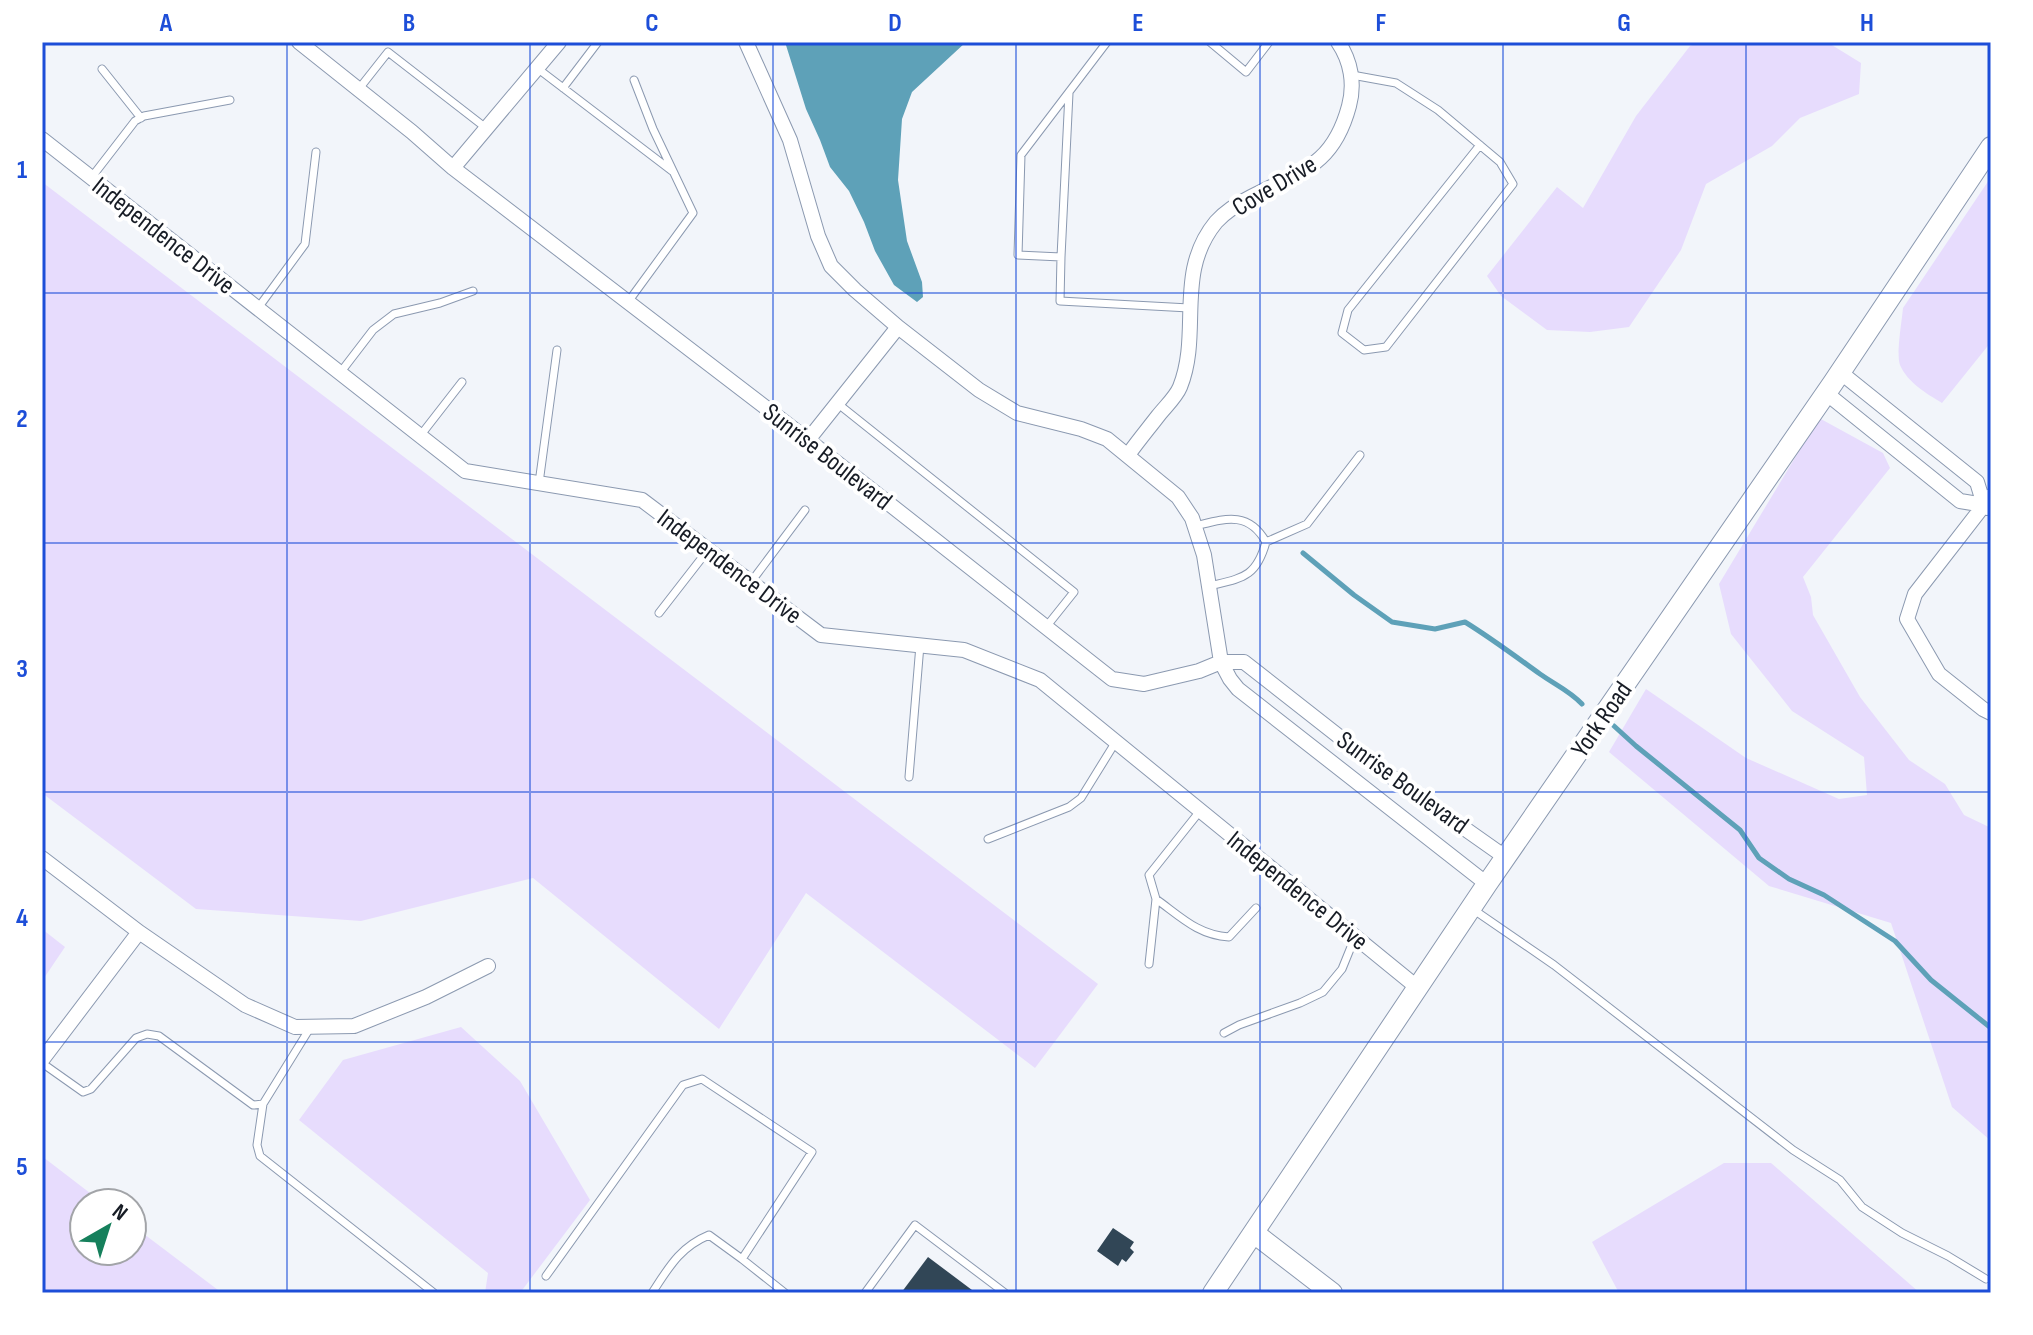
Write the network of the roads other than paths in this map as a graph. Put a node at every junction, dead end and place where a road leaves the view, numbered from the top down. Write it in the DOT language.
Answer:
graph roads {
  1 [pos="299,42"];
  2 [pos="559,42"];
  3 [pos="598,42"];
  4 [pos="746,42"];
  5 [pos="1107,42"];
  6 [pos="1210,42"];
  7 [pos="1269,42"];
  8 [pos="1338,42"];
  9 [pos="537,68"];
  10 [pos="102,69"];
  11 [pos="1352,75"];
  12 [pos="634,80"];
  13 [pos="563,88"];
  14 [pos="358,90"];
  15 [pos="1069,93"];
  16 [pos="230,100"];
  17 [pos="141,118"];
  18 [pos="486,128"];
  19 [pos="42,139"];
  20 [pos="1480,145"];
  21 [pos="1991,147"];
  22 [pos="316,152"];
  23 [pos="453,168"];
  24 [pos="673,172"];
  25 [pos="91,178"];
  26 [pos="1061,257"];
  27 [pos="473,291"];
  28 [pos="628,302"];
  29 [pos="258,308"];
  30 [pos="1189,308"];
  31 [pos="898,327"];
  32 [pos="557,350"];
  33 [pos="1840,372"];
  34 [pos="340,373"];
  35 [pos="462,382"];
  36 [pos="1826,393"];
  37 [pos="837,403"];
  38 [pos="420,436"];
  39 [pos="808,440"];
  40 [pos="1128,455"];
  41 [pos="1360,455"];
  42 [pos="539,483"];
  43 [pos="1989,504"];
  44 [pos="805,510"];
  45 [pos="1195,526"];
  46 [pos="1266,542"];
  47 [pos="708,550"];
  48 [pos="751,582"];
  49 [pos="1209,586"];
  50 [pos="659,613"];
  51 [pos="1046,627"];
  52 [pos="920,645"];
  53 [pos="1221,662"];
  54 [pos="1991,713"];
  55 [pos="1115,743"];
  56 [pos="909,777"];
  57 [pos="1200,811"];
  58 [pos="988,839"];
  59 [pos="1505,857"];
  60 [pos="42,858"];
  61 [pos="1487,884"];
  62 [pos="1156,899"];
  63 [pos="1256,908"];
  64 [pos="1471,908"];
  65 [pos="139,932"];
  66 [pos="1355,937"];
  67 [pos="1149,964"];
  68 [pos="488,966"];
  69 [pos="1418,988"];
  70 [pos="311,1026"];
  71 [pos="1224,1033"];
  72 [pos="42,1062"];
  73 [pos="263,1104"];
  74 [pos="1254,1233"];
  75 [pos="742,1259"];
  76 [pos="546,1276"];
  77 [pos="1986,1279"];
  78 [pos="434,1293"];
  79 [pos="652,1293"];
  80 [pos="785,1293"];
  81 [pos="865,1293"];
  82 [pos="1005,1293"];
  83 [pos="1213,1293"];
  84 [pos="1332,1293"];
  1 -- 14 [label="street, Sunrise Boulevard"];
  2 -- 9 [label="street"];
  3 -- 13 [label="lane"];
  4 -- 31 [label="street, Sunrise Boulevard"];
  5 -- 15 [label="lane"];
  6 -- 7 [label="lane"];
  8 -- 11 [label="street, Cove Drive"];
  9 -- 13 [label="lane"];
  9 -- 18 [label="street"];
  10 -- 17 [label="lane"];
  11 -- 20 [label="lane"];
  11 -- 30 [label="street, Cove Drive"];
  12 -- 24 [label="lane"];
  13 -- 24 [label="lane"];
  14 -- 18 [label="lane"];
  14 -- 23 [label="street, Sunrise Boulevard"];
  15 -- 26 [label="lane"];
  15 -- 26 [label="lane"];
  16 -- 17 [label="lane"];
  17 -- 25 [label="lane"];
  18 -- 23 [label="street"];
  19 -- 25 [label="street, Independence Drive"];
  20 -- 20 [label="lane"];
  21 -- 33 [label="street, York Road"];
  22 -- 29 [label="lane"];
  23 -- 28 [label="street, Sunrise Boulevard"];
  24 -- 28 [label="lane"];
  25 -- 29 [label="street, Independence Drive"];
  26 -- 30 [label="lane"];
  27 -- 34 [label="lane"];
  28 -- 39 [label="street, Sunrise Boulevard"];
  29 -- 34 [label="street, Independence Drive"];
  30 -- 40 [label="street, Cove Drive"];
  31 -- 37 [label="street"];
  31 -- 40 [label="street, Sunrise Boulevard"];
  32 -- 42 [label="lane"];
  33 -- 36 [label="street, York Road"];
  33 -- 43 [label="street"];
  34 -- 38 [label="street, Independence Drive"];
  35 -- 38 [label="lane"];
  36 -- 43 [label="street"];
  36 -- 59 [label="street, York Road"];
  37 -- 39 [label="street"];
  37 -- 51 [label="lane"];
  38 -- 42 [label="street, Independence Drive"];
  39 -- 51 [label="street, Sunrise Boulevard"];
  40 -- 45 [label="street, Sunrise Boulevard"];
  41 -- 46 [label="lane"];
  42 -- 47 [label="street, Independence Drive"];
  43 -- 54 [label="street"];
  44 -- 48 [label="lane"];
  45 -- 46 [label="lane"];
  45 -- 49 [label="street, Sunrise Boulevard"];
  46 -- 49 [label="lane"];
  47 -- 48 [label="street, Independence Drive"];
  47 -- 50 [label="lane"];
  48 -- 52 [label="street, Independence Drive"];
  49 -- 53 [label="street, Sunrise Boulevard"];
  51 -- 53 [label="street, Sunrise Boulevard"];
  52 -- 55 [label="street, Independence Drive"];
  52 -- 56 [label="lane"];
  53 -- 59 [label="street, Sunrise Boulevard"];
  53 -- 61 [label="street, Sunrise Boulevard"];
  55 -- 57 [label="street, Independence Drive"];
  55 -- 58 [label="lane"];
  57 -- 62 [label="lane"];
  57 -- 66 [label="street, Independence Drive"];
  59 -- 61 [label="street, York Road"];
  60 -- 65 [label="street"];
  61 -- 64 [label="street, York Road"];
  62 -- 63 [label="lane"];
  62 -- 67 [label="lane"];
  64 -- 69 [label="street, York Road"];
  64 -- 77 [label="lane"];
  65 -- 70 [label="street"];
  65 -- 72 [label="street"];
  66 -- 69 [label="street, Independence Drive"];
  66 -- 71 [label="lane"];
  68 -- 70 [label="street"];
  69 -- 74 [label="street, York Road"];
  70 -- 73 [label="lane"];
  72 -- 73 [label="lane"];
  73 -- 78 [label="lane"];
  74 -- 83 [label="street, York Road"];
  74 -- 84 [label="street"];
  75 -- 76 [label="lane"];
  75 -- 79 [label="lane"];
  75 -- 80 [label="lane"];
  81 -- 82 [label="lane"];
}
